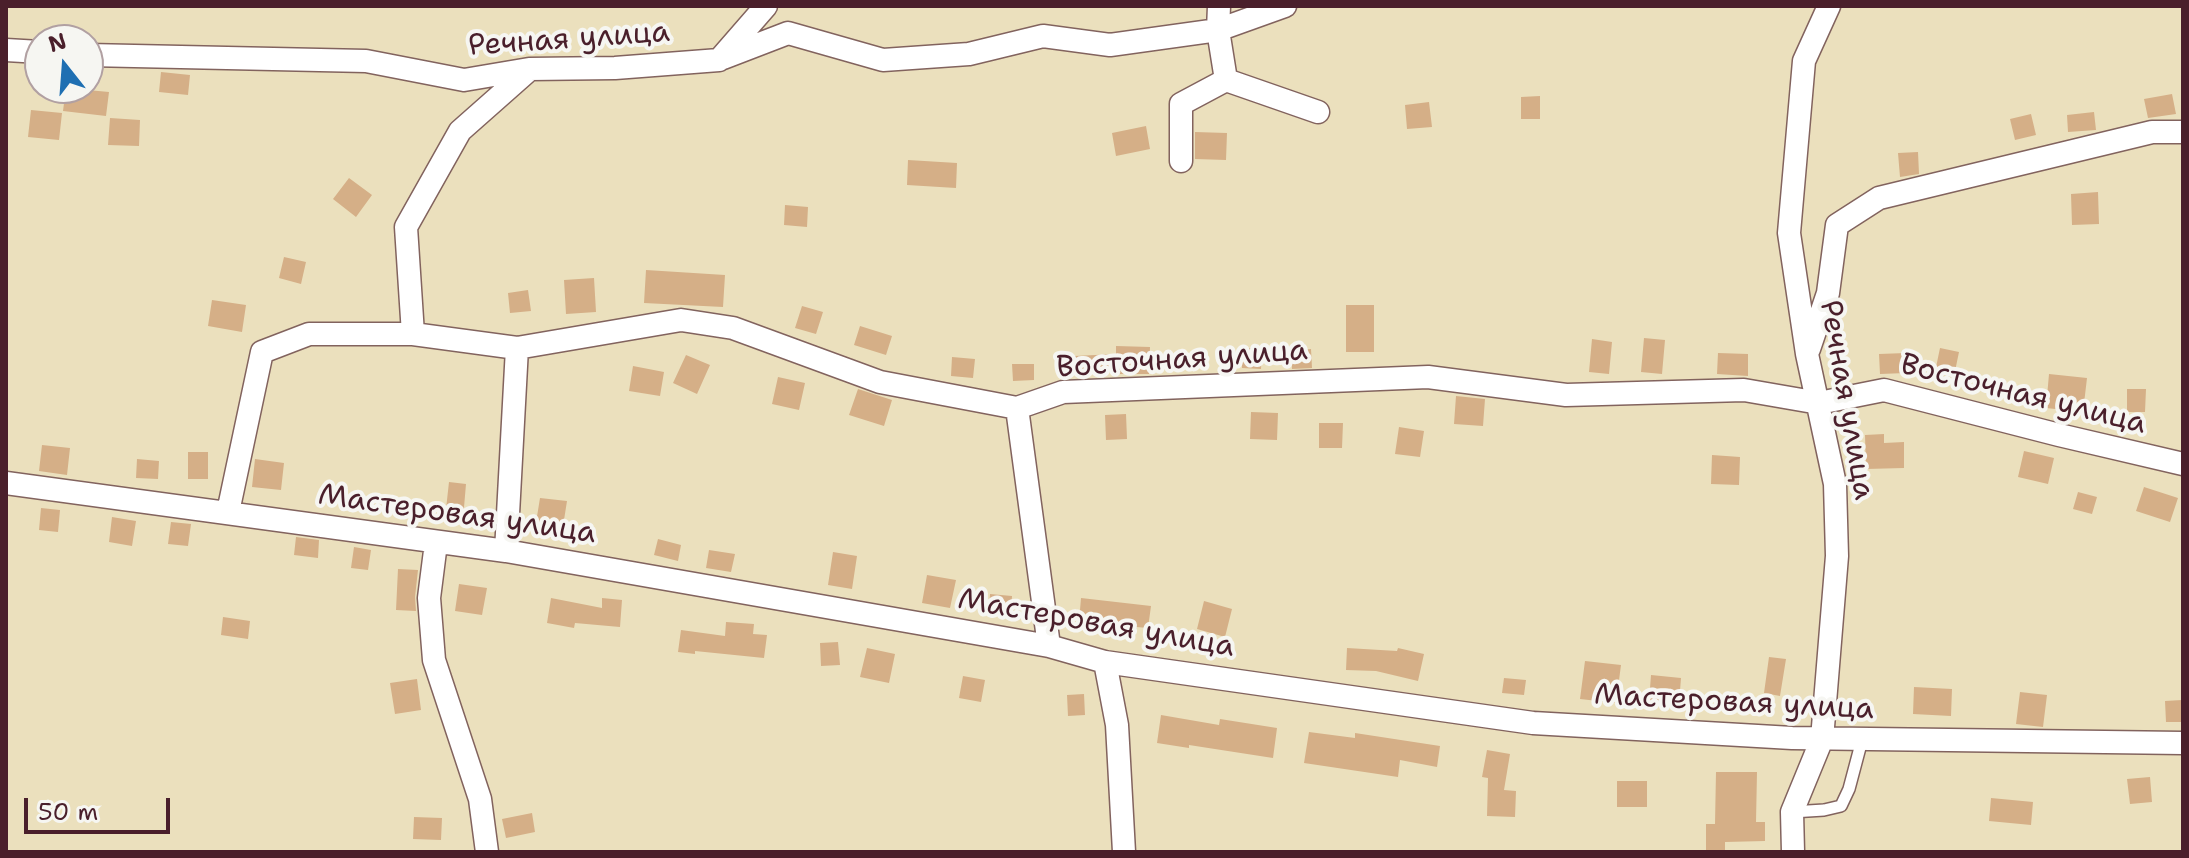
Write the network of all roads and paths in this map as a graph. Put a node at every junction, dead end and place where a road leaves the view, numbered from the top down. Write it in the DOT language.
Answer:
graph roads {
  1 [pos="766,6"];
  2 [pos="1219,6"];
  3 [pos="1285,6"];
  4 [pos="1829,6"];
  5 [pos="1218,30"];
  6 [pos="104,55"];
  7 [pos="719,60"];
  8 [pos="529,69"];
  9 [pos="1226,80"];
  10 [pos="1318,112"];
  11 [pos="2183,132"];
  12 [pos="1181,161"];
  13 [pos="413,334"];
  14 [pos="517,348"];
  15 [pos="1807,354"];
  16 [pos="1819,403"];
  17 [pos="1017,408"];
  18 [pos="2183,464"];
  19 [pos="6,483"];
  20 [pos="228,512"];
  21 [pos="436,543"];
  22 [pos="506,551"];
  23 [pos="1049,646"];
  24 [pos="1105,662"];
  25 [pos="1822,739"];
  26 [pos="1862,740"];
  27 [pos="2183,743"];
  28 [pos="1792,812"];
  29 [pos="487,852"];
  30 [pos="1124,852"];
  31 [pos="1793,852"];
  1 -- 7 [label="street"];
  2 -- 5 [label="street"];
  3 -- 5 [label="street, Речная улица"];
  4 -- 15 [label="street, Речная улица"];
  5 -- 7 [label="street, Речная улица"];
  5 -- 9 [label="street"];
  6 -- 8 [label="street, Речная улица"];
  7 -- 8 [label="street, Речная улица"];
  8 -- 13 [label="street"];
  9 -- 10 [label="street"];
  9 -- 12 [label="street"];
  11 -- 15 [label="street"];
  13 -- 14 [label="street, Восточная улица"];
  13 -- 20 [label="street, Восточная улица"];
  14 -- 17 [label="street, Восточная улица"];
  14 -- 22 [label="street"];
  15 -- 16 [label="street, Речная улица"];
  16 -- 17 [label="street, Восточная улица"];
  16 -- 18 [label="street, Восточная улица"];
  16 -- 25 [label="street, Речная улица"];
  17 -- 23 [label="street"];
  19 -- 20 [label="street, Мастеровая улица"];
  20 -- 21 [label="street, Мастеровая улица"];
  21 -- 22 [label="street, Мастеровая улица"];
  21 -- 29 [label="street"];
  22 -- 23 [label="street, Мастеровая улица"];
  23 -- 24 [label="street, Мастеровая улица"];
  24 -- 25 [label="street, Мастеровая улица"];
  24 -- 30 [label="street"];
  25 -- 26 [label="street, Мастеровая улица"];
  25 -- 28 [label="street, Речная улица"];
  26 -- 27 [label="street, Мастеровая улица"];
  26 -- 28 [label="lane"];
  28 -- 31 [label="street, Речная улица"];
}
